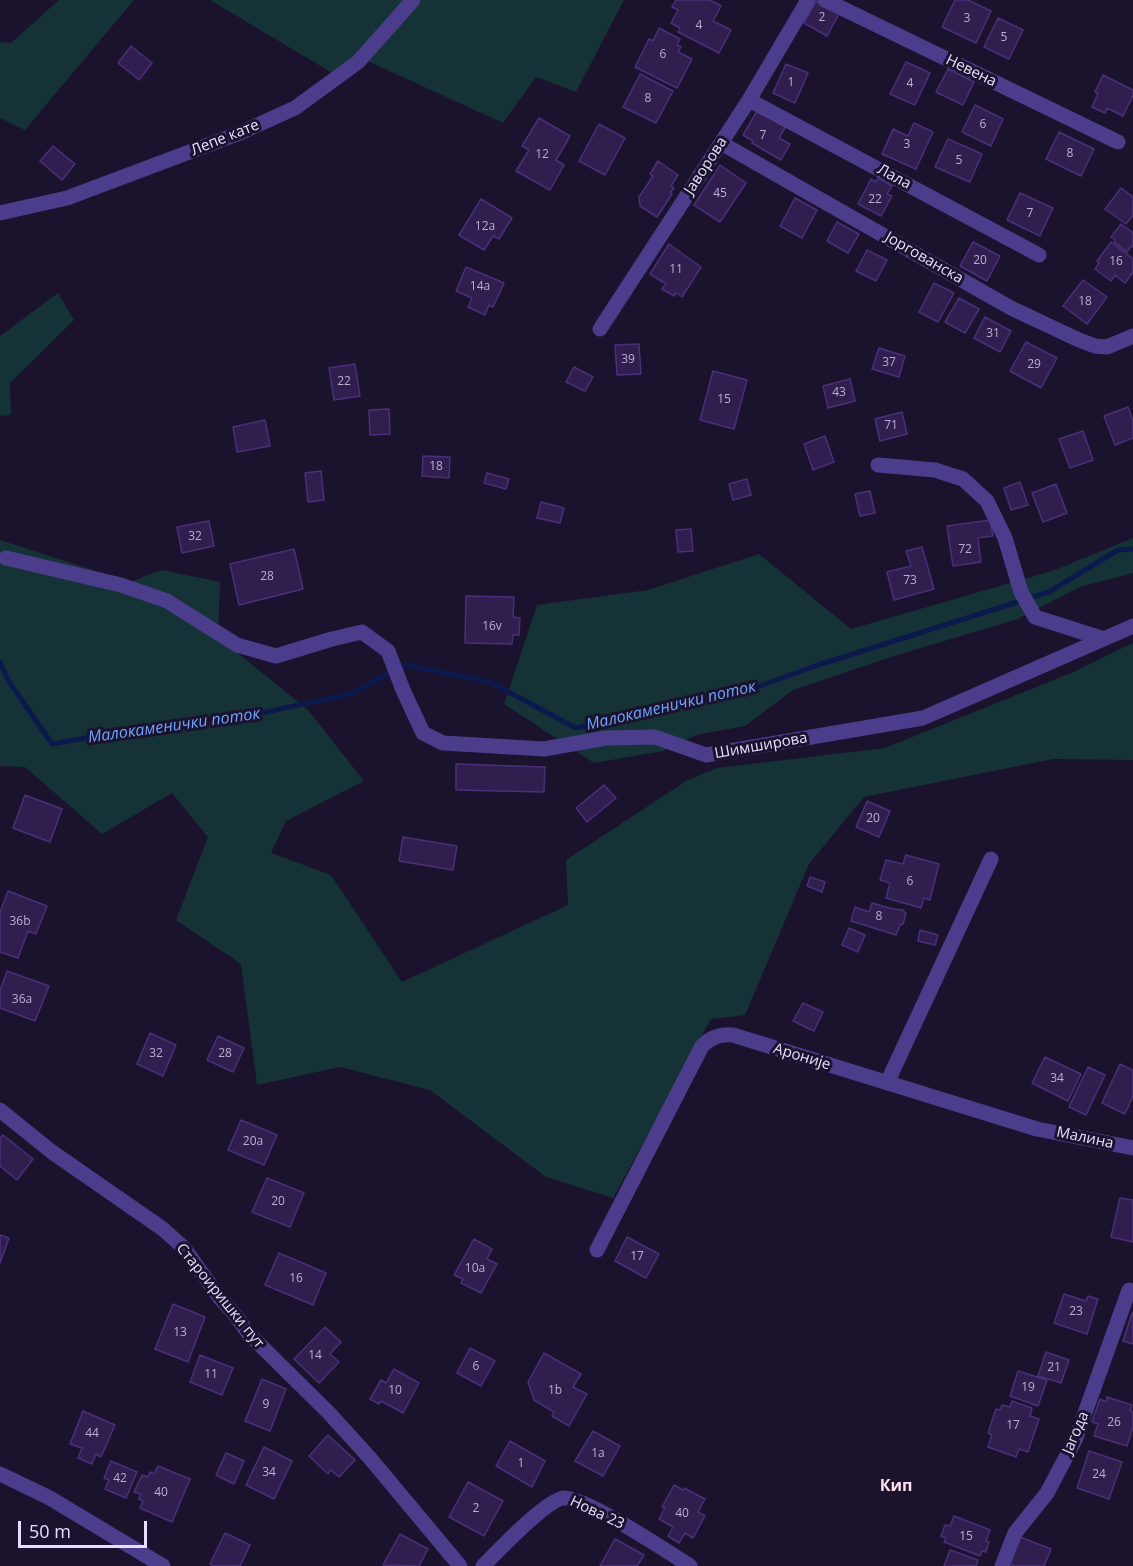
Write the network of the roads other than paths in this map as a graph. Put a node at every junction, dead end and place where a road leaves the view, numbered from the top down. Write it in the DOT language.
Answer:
graph roads {
  1 [pos="413,0"];
  2 [pos="808,0"];
  3 [pos="825,0"];
  4 [pos="749,100"];
  5 [pos="1118,142"];
  6 [pos="721,143"];
  7 [pos="0,213"];
  8 [pos="1040,255"];
  9 [pos="600,329"];
  10 [pos="1133,336"];
  11 [pos="878,465"];
  12 [pos="6,558"];
  13 [pos="1133,626"];
  14 [pos="1104,639"];
  15 [pos="991,859"];
  16 [pos="887,1083"];
  17 [pos="0,1110"];
  18 [pos="1037,1129"];
  19 [pos="1133,1148"];
  20 [pos="597,1250"];
  21 [pos="1129,1290"];
  22 [pos="0,1474"];
  23 [pos="163,1566"];
  24 [pos="460,1566"];
  25 [pos="483,1566"];
  26 [pos="690,1566"];
  27 [pos="1002,1566"];
  1 -- 7 [label="street, Лепе кате"];
  2 -- 4 [label="street, Јаворова"];
  3 -- 5 [label="street, Невена"];
  4 -- 6 [label="street, Јаворова"];
  4 -- 8 [label="street, Лала"];
  6 -- 9 [label="street, Јаворова"];
  6 -- 10 [label="street, Јоргованска"];
  11 -- 14 [label="street"];
  12 -- 14 [label="street, Шимширова"];
  13 -- 14 [label="street, Шимширова"];
  15 -- 16 [label="street"];
  16 -- 18 [label="street, Ароније"];
  16 -- 20 [label="street, Ароније"];
  17 -- 24 [label="street, Староиришки пут"];
  18 -- 19 [label="street, Малина"];
  21 -- 27 [label="street, Јагода"];
  22 -- 23 [label="street"];
  25 -- 26 [label="street, Нова 23"];
}
